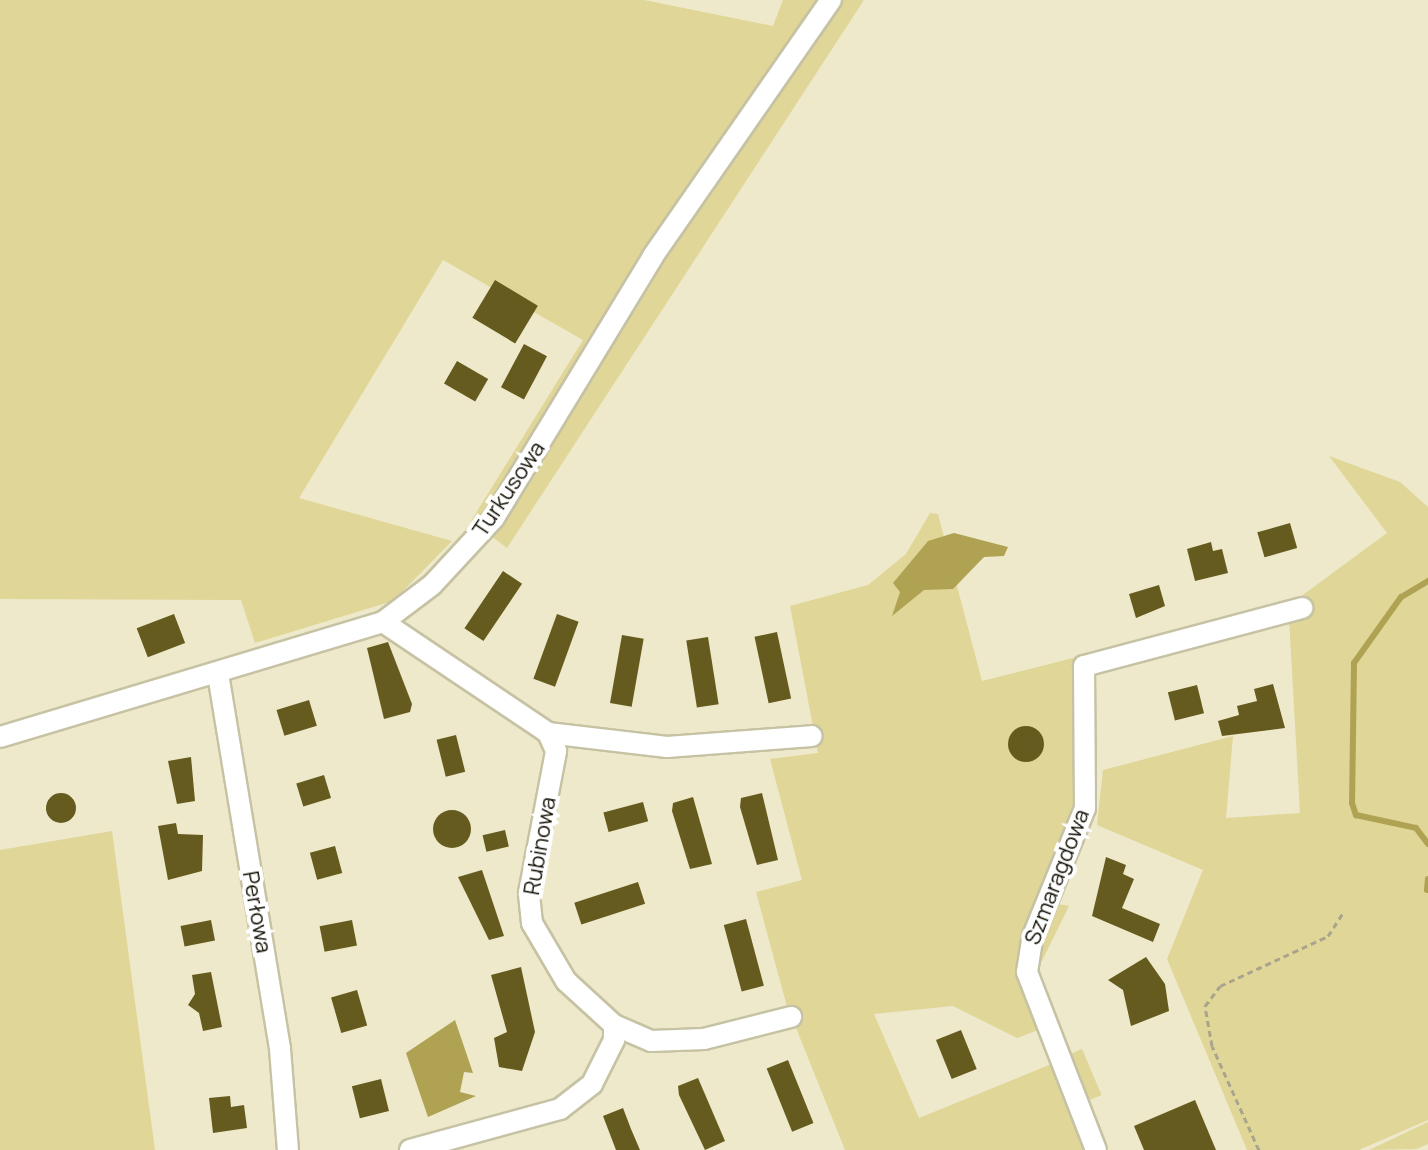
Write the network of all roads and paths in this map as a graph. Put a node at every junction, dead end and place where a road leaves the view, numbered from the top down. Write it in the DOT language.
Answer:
graph roads {
  1 [pos="831,0"];
  2 [pos="1302,608"];
  3 [pos="383,622"];
  4 [pos="218,674"];
  5 [pos="548,733"];
  6 [pos="812,736"];
  7 [pos="0,737"];
  8 [pos="1344,911"];
  9 [pos="791,1017"];
  10 [pos="614,1025"];
  11 [pos="288,1150"];
  12 [pos="410,1150"];
  13 [pos="1096,1150"];
  14 [pos="1259,1150"];
  1 -- 3 [label="street, Turkusowa"];
  2 -- 13 [label="street, Szmaragdowa"];
  3 -- 4 [label="street, Turkusowa"];
  3 -- 5 [label="street"];
  4 -- 7 [label="street, Turkusowa"];
  4 -- 11 [label="street, Perłowa"];
  5 -- 6 [label="street"];
  5 -- 10 [label="street, Rubinowa"];
  8 -- 14 [label="path"];
  9 -- 10 [label="street, Rubinowa"];
  10 -- 12 [label="street"];
}
